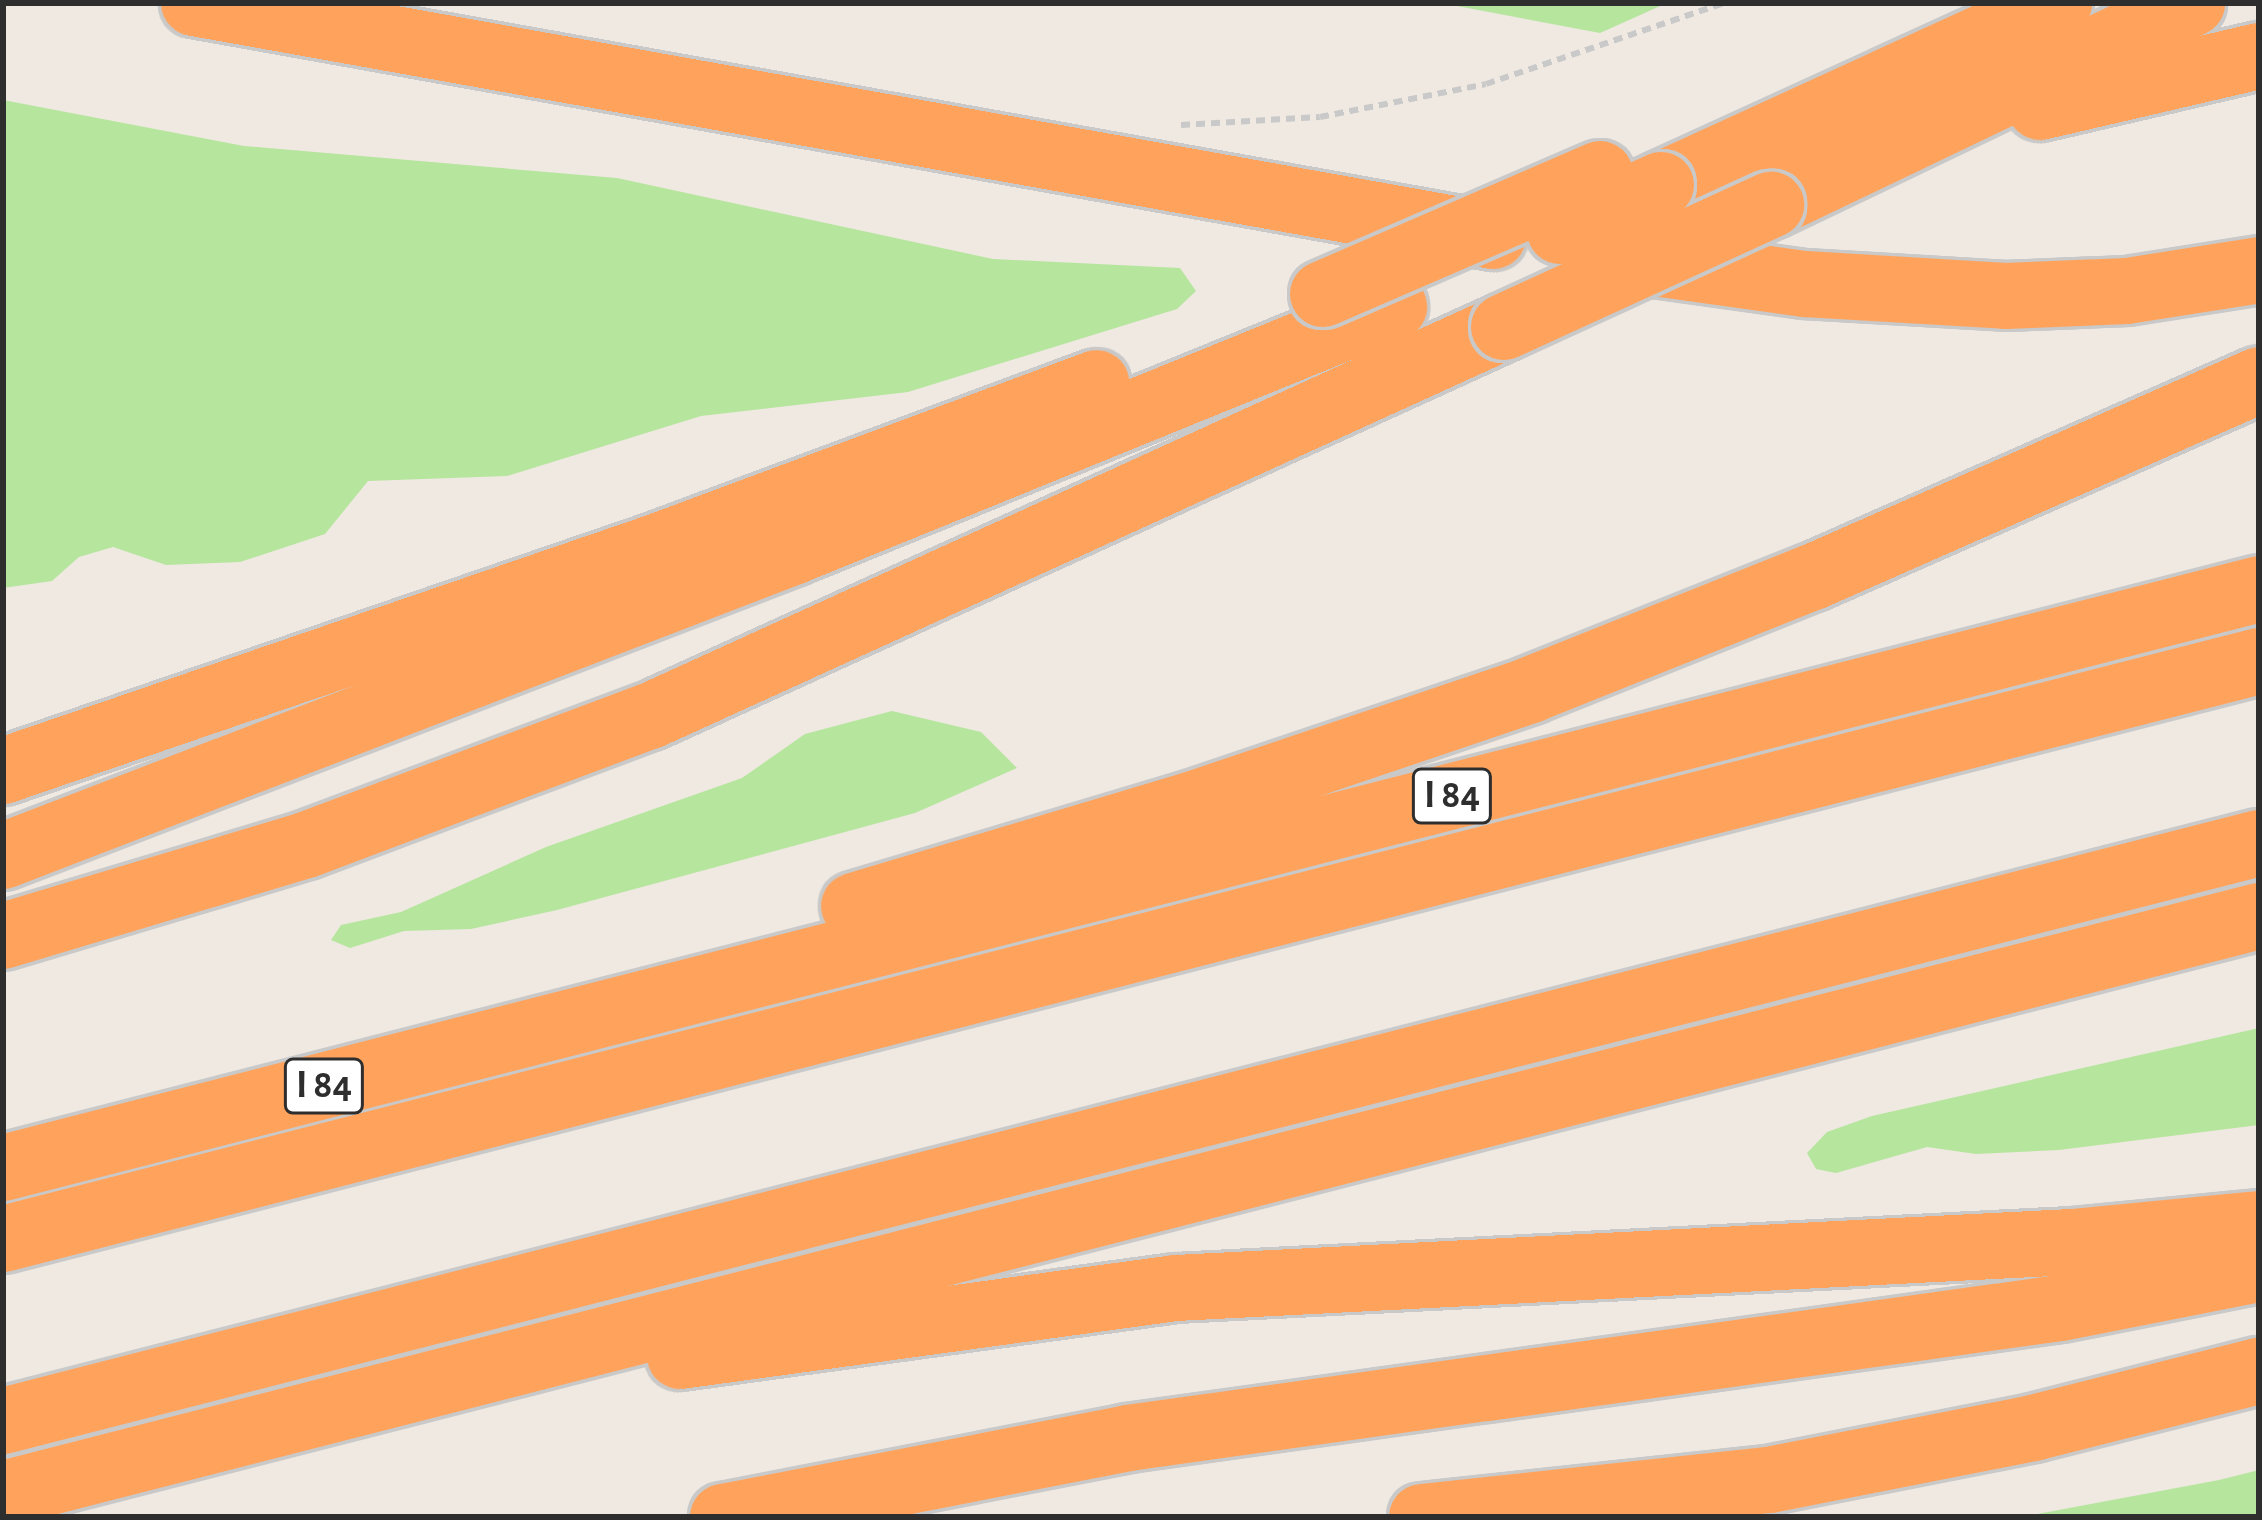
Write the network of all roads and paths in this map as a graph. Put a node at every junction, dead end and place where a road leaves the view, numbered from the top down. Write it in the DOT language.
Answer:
graph roads {
  1 [pos="194,3"];
  2 [pos="1724,3"];
  3 [pos="1993,3"];
  4 [pos="2059,3"];
  5 [pos="2192,3"];
  6 [pos="2259,56"];
  7 [pos="1165,125"];
  8 [pos="1898,149"];
  9 [pos="1630,179"];
  10 [pos="2259,270"];
  11 [pos="2259,380"];
  12 [pos="2259,589"];
  13 [pos="2259,661"];
  14 [pos="3,771"];
  15 [pos="2259,843"];
  16 [pos="3,856"];
  17 [pos="2259,916"];
  18 [pos="3,936"];
  19 [pos="645,1003"];
  20 [pos="3,1168"];
  21 [pos="2259,1224"];
  22 [pos="3,1239"];
  23 [pos="2259,1269"];
  24 [pos="551,1354"];
  25 [pos="2259,1371"];
  26 [pos="3,1421"];
  27 [pos="1707,1491"];
  28 [pos="3,1495"];
  29 [pos="723,1517"];
  30 [pos="1422,1517"];
  31 [pos="1624,1517"];
  1 -- 10 [label="highway"];
  2 -- 7 [label="path"];
  3 -- 9 [label="highway"];
  4 -- 9 [label="highway"];
  5 -- 8 [label="highway"];
  6 -- 8 [label="highway"];
  8 -- 18 [label="highway, bridge"];
  9 -- 14 [label="highway, bridge"];
  9 -- 16 [label="highway, bridge"];
  11 -- 19 [label="highway"];
  12 -- 19 [label="highway, I 84"];
  13 -- 22 [label="highway"];
  15 -- 26 [label="highway"];
  17 -- 24 [label="highway"];
  19 -- 20 [label="highway, I 84"];
  21 -- 24 [label="highway"];
  23 -- 29 [label="highway"];
  24 -- 28 [label="highway"];
  25 -- 27 [label="highway"];
  27 -- 30 [label="highway"];
  27 -- 31 [label="highway"];
}
